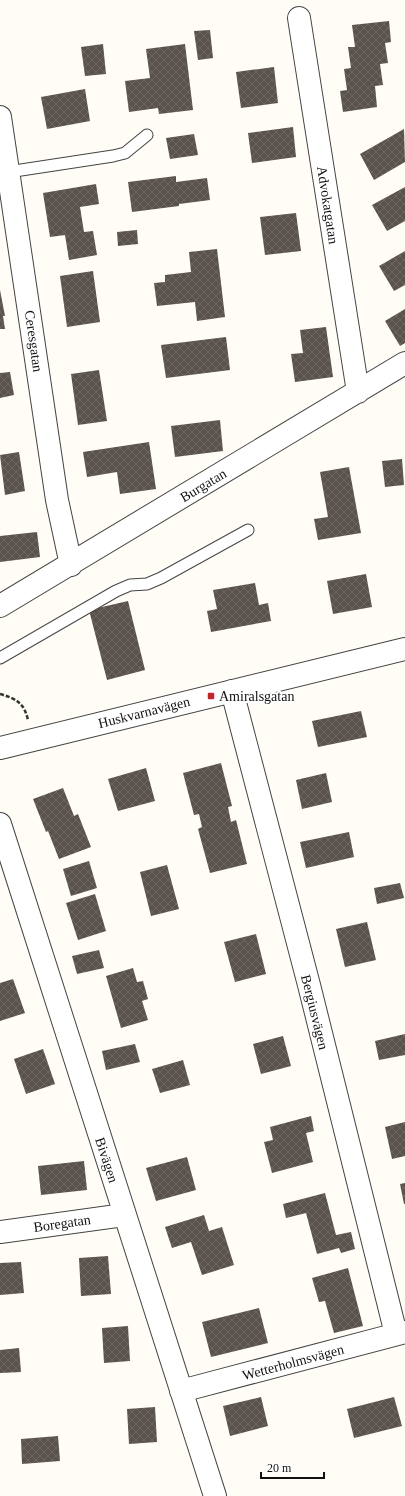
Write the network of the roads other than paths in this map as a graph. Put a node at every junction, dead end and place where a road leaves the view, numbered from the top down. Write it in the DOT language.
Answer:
graph roads {
  1 [pos="299,18"];
  2 [pos="0,116"];
  3 [pos="147,135"];
  4 [pos="8,172"];
  5 [pos="405,363"];
  6 [pos="358,392"];
  7 [pos="248,530"];
  8 [pos="71,565"];
  9 [pos="0,606"];
  10 [pos="405,649"];
  11 [pos="0,658"];
  12 [pos="232,691"];
  13 [pos="0,748"];
  14 [pos="0,824"];
  15 [pos="124,1215"];
  16 [pos="0,1232"];
  17 [pos="400,1333"];
  18 [pos="181,1392"];
  19 [pos="214,1496"];
  1 -- 6 [label="street, Advokatgatan"];
  2 -- 4 [label="street, Ceresgatan"];
  3 -- 4 [label="lane"];
  4 -- 8 [label="street, Ceresgatan"];
  5 -- 6 [label="street, Burgatan"];
  6 -- 8 [label="street, Burgatan"];
  7 -- 11 [label="lane"];
  8 -- 9 [label="street, Burgatan"];
  10 -- 12 [label="street, Huskvarnavägen"];
  12 -- 13 [label="street, Huskvarnavägen"];
  12 -- 17 [label="street, Bergiusvägen"];
  14 -- 15 [label="street, Bivägen"];
  15 -- 16 [label="street, Boregatan"];
  15 -- 18 [label="street, Bivägen"];
  17 -- 18 [label="street, Wetterholmsvägen"];
  18 -- 19 [label="street, Bivägen"];
}
